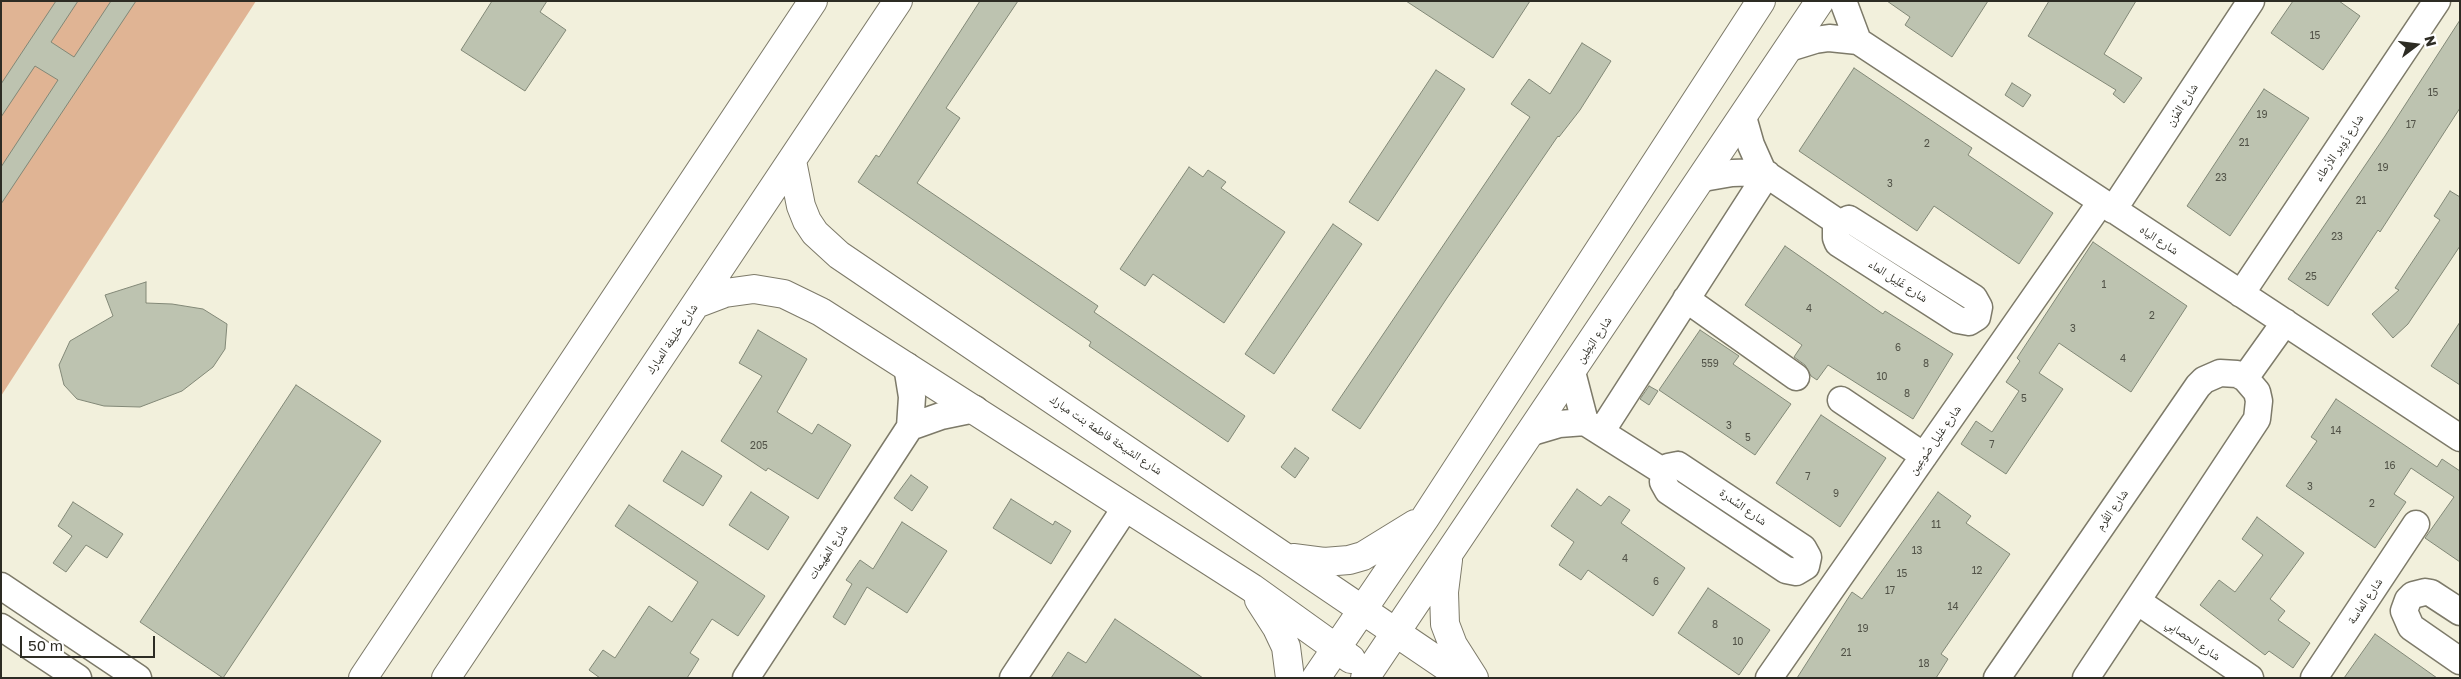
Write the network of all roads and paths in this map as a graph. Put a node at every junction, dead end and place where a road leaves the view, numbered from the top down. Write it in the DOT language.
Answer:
graph roads {
  1 [pos="813,1"];
  2 [pos="898,1"];
  3 [pos="1761,1"];
  4 [pos="1820,1"];
  5 [pos="1843,1"];
  6 [pos="2251,1"];
  7 [pos="2437,1"];
  8 [pos="1858,41"];
  9 [pos="1788,48"];
  10 [pos="1744,117"];
  11 [pos="792,161"];
  12 [pos="1765,173"];
  13 [pos="1703,178"];
  14 [pos="2107,206"];
  15 [pos="2241,294"];
  16 [pos="1686,299"];
  17 [pos="696,304"];
  18 [pos="2284,322"];
  19 [pos="2008,336"];
  20 [pos="907,366"];
  21 [pos="1572,372"];
  22 [pos="1796,377"];
  23 [pos="2245,378"];
  24 [pos="1841,400"];
  25 [pos="974,410"];
  26 [pos="910,427"];
  27 [pos="1593,427"];
  28 [pos="1532,432"];
  29 [pos="2460,438"];
  30 [pos="1924,456"];
  31 [pos="1126,507"];
  32 [pos="1425,518"];
  33 [pos="2416,524"];
  34 [pos="1449,554"];
  35 [pos="1287,558"];
  36 [pos="2378,582"];
  37 [pos="1834,585"];
  38 [pos="1,586"];
  39 [pos="1252,588"];
  40 [pos="2408,600"];
  41 [pos="2137,601"];
  42 [pos="1363,608"];
  43 [pos="2460,612"];
  44 [pos="1,627"];
  45 [pos="1397,632"];
  46 [pos="1337,649"];
  47 [pos="2460,661"];
  48 [pos="1371,676"];
  49 [pos="78,678"];
  50 [pos="138,678"];
  51 [pos="363,678"];
  52 [pos="446,678"];
  53 [pos="746,678"];
  54 [pos="1013,678"];
  55 [pos="1290,678"];
  56 [pos="1316,678"];
  57 [pos="1463,678"];
  58 [pos="1474,678"];
  59 [pos="1769,678"];
  60 [pos="1997,678"];
  61 [pos="2086,678"];
  62 [pos="2250,678"];
  63 [pos="2314,678"];
  1 -- 51 [label="main road"];
  2 -- 11 [label="main road, شارع خليفة المبارك"];
  3 -- 32 [label="main road"];
  4 -- 9 [label="main road, شارع البَطِين"];
  5 -- 8 [label="street"];
  6 -- 14 [label="street, شارع المُزن"];
  7 -- 15 [label="street, شارع زُوِير الأرطاء"];
  8 -- 9 [label="street"];
  8 -- 14 [label="street, شارع الياه"];
  9 -- 10 [label="main road, شارع البَطِين"];
  10 -- 12 [label="street"];
  10 -- 13 [label="main road, شارع البَطِين"];
  11 -- 17 [label="main road, شارع خليفة المبارك"];
  11 -- 35 [label="main road, شارع الشيخة فاطمة بنت مبارك"];
  12 -- 13 [label="street"];
  12 -- 16 [label="street"];
  12 -- 19 [label="street, شارع غَلِيل الماء"];
  13 -- 21 [label="main road, شارع البَطِين"];
  14 -- 15 [label="street, شارع الياه"];
  14 -- 19 [label="street, شارع غليل صُوعِين"];
  15 -- 18 [label="street, شارع الياه"];
  16 -- 22 [label="street"];
  16 -- 27 [label="street"];
  17 -- 20 [label="main road"];
  17 -- 52 [label="main road, شارع خليفة المبارك"];
  18 -- 23 [label="street"];
  18 -- 29 [label="street, شارع الياه"];
  19 -- 30 [label="street, شارع غليل صُوعِين"];
  20 -- 25 [label="main road"];
  20 -- 26 [label="street, شارع المهَيمات"];
  21 -- 27 [label="street"];
  21 -- 28 [label="main road, شارع البَطِين"];
  23 -- 41 [label="street"];
  23 -- 60 [label="street, شارع القُرم"];
  24 -- 30 [label="street"];
  25 -- 26 [label="street"];
  25 -- 31 [label="main road"];
  26 -- 53 [label="street, شارع المهَيمات"];
  27 -- 28 [label="street"];
  27 -- 37 [label="street, شارع السِّدرة"];
  28 -- 34 [label="main road, شارع البَطِين"];
  30 -- 37 [label="street, شارع غليل صُوعِين"];
  31 -- 39 [label="main road"];
  31 -- 54 [label="street"];
  32 -- 35 [label="main road"];
  32 -- 42 [label="main road"];
  33 -- 36 [label="street, شارع الماسة"];
  34 -- 45 [label="main road, شارع البَطِين"];
  34 -- 58 [label="main road"];
  35 -- 42 [label="main road, شارع الشيخة فاطمة بنت مبارك"];
  36 -- 40 [label="street"];
  36 -- 63 [label="street, شارع الماسة"];
  37 -- 59 [label="street, شارع غليل صُوعِين"];
  38 -- 50 [label="street"];
  39 -- 46 [label="main road"];
  39 -- 55 [label="main road"];
  40 -- 43 [label="street"];
  40 -- 47 [label="street"];
  41 -- 61 [label="street"];
  41 -- 62 [label="street, شارع الحصابِي"];
  42 -- 45 [label="main road, شارع الشيخة فاطمة بنت مبارك"];
  42 -- 46 [label="main road"];
  44 -- 49 [label="street"];
  45 -- 48 [label="main road, شارع البَطِين"];
  45 -- 57 [label="main road, شارع الشيخة فاطمة بنت مبارك"];
  46 -- 48 [label="main road"];
  46 -- 56 [label="main road"];
}
